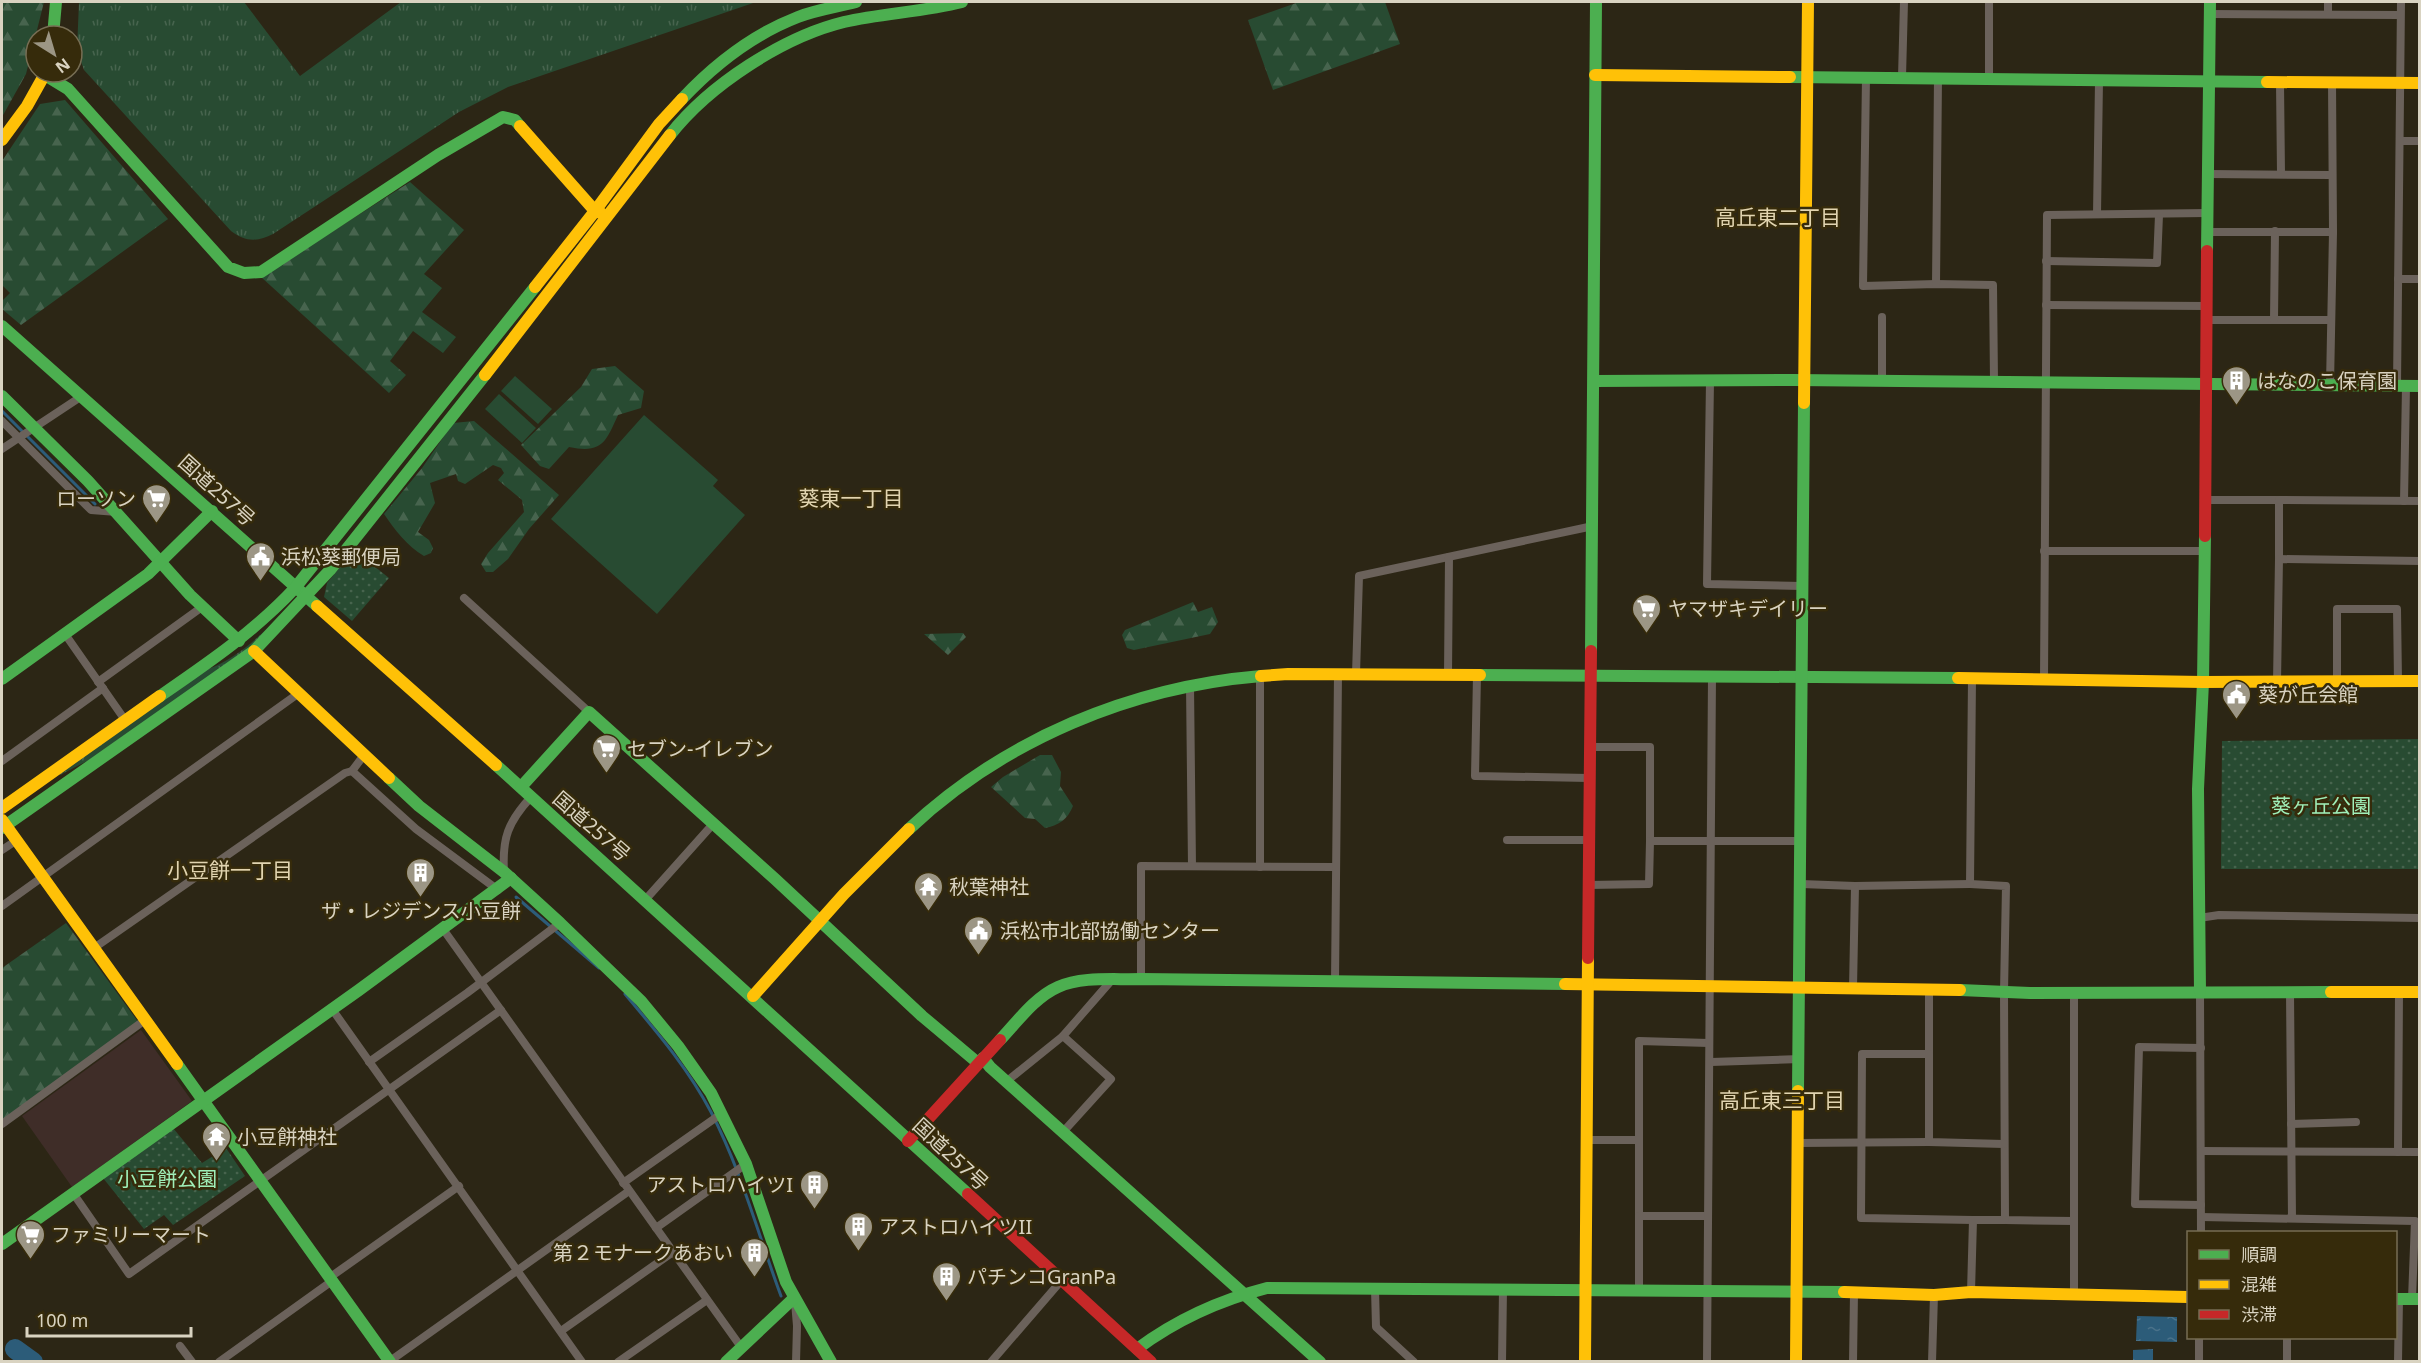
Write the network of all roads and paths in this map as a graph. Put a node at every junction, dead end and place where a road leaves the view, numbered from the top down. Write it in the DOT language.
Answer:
graph roads {
  1 [pos="56,2"];
  2 [pos="856,2"];
  3 [pos="962,2"];
  4 [pos="1596,2"];
  5 [pos="1808,2"];
  6 [pos="1904,2"];
  7 [pos="1989,2"];
  8 [pos="2328,2"];
  9 [pos="2400,2"];
  10 [pos="2210,8"];
  11 [pos="2328,13"];
  12 [pos="2400,15"];
  13 [pos="53,24"];
  14 [pos="1595,75"];
  15 [pos="1866,77"];
  16 [pos="1808,78"];
  17 [pos="1902,78"];
  18 [pos="1938,78"];
  19 [pos="1989,79"];
  20 [pos="2098,81"];
  21 [pos="2209,82"];
  22 [pos="2280,82"];
  23 [pos="2332,82"];
  24 [pos="2400,83"];
  25 [pos="2420,83"];
  26 [pos="40,84"];
  27 [pos="61,84"];
  28 [pos="2,140"];
  29 [pos="2400,141"];
  30 [pos="2420,141"];
  31 [pos="2208,174"];
  32 [pos="2281,174"];
  33 [pos="2332,175"];
  34 [pos="595,210"];
  35 [pos="2207,213"];
  36 [pos="2097,214"];
  37 [pos="2159,215"];
  38 [pos="608,217"];
  39 [pos="2275,231"];
  40 [pos="2207,232"];
  41 [pos="2333,232"];
  42 [pos="2046,261"];
  43 [pos="2398,279"];
  44 [pos="2420,279"];
  45 [pos="1936,284"];
  46 [pos="2046,305"];
  47 [pos="2206,306"];
  48 [pos="1882,317"];
  49 [pos="2207,320"];
  50 [pos="2274,320"];
  51 [pos="2331,320"];
  52 [pos="2,326"];
  53 [pos="1804,380"];
  54 [pos="1594,381"];
  55 [pos="1710,381"];
  56 [pos="1882,381"];
  57 [pos="1994,381"];
  58 [pos="2045,383"];
  59 [pos="2206,384"];
  60 [pos="2330,385"];
  61 [pos="2402,386"];
  62 [pos="2420,386"];
  63 [pos="2,396"];
  64 [pos="82,396"];
  65 [pos="2,421"];
  66 [pos="34,428"];
  67 [pos="18,437"];
  68 [pos="2,449"];
  69 [pos="2204,500"];
  70 [pos="2279,500"];
  71 [pos="2404,501"];
  72 [pos="2420,501"];
  73 [pos="212,511"];
  74 [pos="117,512"];
  75 [pos="1593,526"];
  76 [pos="2044,551"];
  77 [pos="2205,551"];
  78 [pos="1449,558"];
  79 [pos="2279,559"];
  80 [pos="2420,561"];
  81 [pos="160,563"];
  82 [pos="1802,586"];
  83 [pos="295,588"];
  84 [pos="307,598"];
  85 [pos="464,598"];
  86 [pos="202,607"];
  87 [pos="65,634"];
  88 [pos="239,640"];
  89 [pos="254,651"];
  90 [pos="1338,674"];
  91 [pos="1356,674"];
  92 [pos="1590,674"];
  93 [pos="1260,675"];
  94 [pos="1448,675"];
  95 [pos="1477,675"];
  96 [pos="1713,676"];
  97 [pos="1803,676"];
  98 [pos="2,679"];
  99 [pos="1972,679"];
  100 [pos="2043,679"];
  101 [pos="2337,681"];
  102 [pos="2398,681"];
  103 [pos="2420,681"];
  104 [pos="2203,682"];
  105 [pos="2277,682"];
  106 [pos="100,685"];
  107 [pos="1190,685"];
  108 [pos="299,693"];
  109 [pos="589,712"];
  110 [pos="125,720"];
  111 [pos="1589,747"];
  112 [pos="364,755"];
  113 [pos="2,760"];
  114 [pos="352,771"];
  115 [pos="1589,778"];
  116 [pos="521,788"];
  117 [pos="531,798"];
  118 [pos="2,808"];
  119 [pos="3,824"];
  120 [pos="713,824"];
  121 [pos="17,840"];
  122 [pos="1507,840"];
  123 [pos="1588,840"];
  124 [pos="1650,841"];
  125 [pos="1800,841"];
  126 [pos="1711,842"];
  127 [pos="2,850"];
  128 [pos="1192,866"];
  129 [pos="1260,867"];
  130 [pos="1334,867"];
  131 [pos="507,875"];
  132 [pos="44,876"];
  133 [pos="1801,884"];
  134 [pos="1970,884"];
  135 [pos="1588,885"];
  136 [pos="1855,886"];
  137 [pos="498,890"];
  138 [pos="646,899"];
  139 [pos="2,906"];
  140 [pos="2199,918"];
  141 [pos="2420,918"];
  142 [pos="820,921"];
  143 [pos="555,927"];
  144 [pos="443,929"];
  145 [pos="94,948"];
  146 [pos="1141,979"];
  147 [pos="480,981"];
  148 [pos="1110,982"];
  149 [pos="1335,982"];
  150 [pos="1587,984"];
  151 [pos="1709,986"];
  152 [pos="1800,988"];
  153 [pos="1853,988"];
  154 [pos="1929,989"];
  155 [pos="2004,992"];
  156 [pos="2074,992"];
  157 [pos="2200,992"];
  158 [pos="2290,992"];
  159 [pos="2399,992"];
  160 [pos="2420,992"];
  161 [pos="753,996"];
  162 [pos="332,1009"];
  163 [pos="501,1010"];
  164 [pos="145,1020"];
  165 [pos="1062,1036"];
  166 [pos="1709,1043"];
  167 [pos="2201,1048"];
  168 [pos="1929,1054"];
  169 [pos="1800,1059"];
  170 [pos="980,1060"];
  171 [pos="369,1062"];
  172 [pos="1711,1062"];
  173 [pos="1007,1081"];
  174 [pos="389,1091"];
  175 [pos="202,1101"];
  176 [pos="716,1117"];
  177 [pos="2356,1122"];
  178 [pos="2,1124"];
  179 [pos="2292,1124"];
  180 [pos="1063,1132"];
  181 [pos="1587,1140"];
  182 [pos="1639,1140"];
  183 [pos="908,1141"];
  184 [pos="1929,1142"];
  185 [pos="1798,1143"];
  186 [pos="1860,1144"];
  187 [pos="2004,1144"];
  188 [pos="2201,1151"];
  189 [pos="2292,1151"];
  190 [pos="2398,1152"];
  191 [pos="2420,1152"];
  192 [pos="740,1168"];
  193 [pos="260,1181"];
  194 [pos="624,1183"];
  195 [pos="459,1186"];
  196 [pos="629,1191"];
  197 [pos="73,1193"];
  198 [pos="2201,1205"];
  199 [pos="1639,1216"];
  200 [pos="1708,1216"];
  201 [pos="2201,1216"];
  202 [pos="2292,1218"];
  203 [pos="1973,1220"];
  204 [pos="2005,1220"];
  205 [pos="2074,1221"];
  206 [pos="656,1228"];
  207 [pos="2201,1231"];
  208 [pos="2,1244"];
  209 [pos="673,1252"];
  210 [pos="518,1270"];
  211 [pos="330,1279"];
  212 [pos="1061,1281"];
  213 [pos="1584,1288"];
  214 [pos="1375,1289"];
  215 [pos="1503,1289"];
  216 [pos="1640,1289"];
  217 [pos="1707,1290"];
  218 [pos="1797,1290"];
  219 [pos="1971,1292"];
  220 [pos="1244,1293"];
  221 [pos="1854,1293"];
  222 [pos="1934,1295"];
  223 [pos="2074,1295"];
  224 [pos="2187,1297"];
  225 [pos="794,1298"];
  226 [pos="2407,1299"];
  227 [pos="707,1300"];
  228 [pos="561,1331"];
  229 [pos="2199,1339"];
  230 [pos="2287,1339"];
  231 [pos="180,1346"];
  232 [pos="741,1347"];
  233 [pos="1137,1349"];
  234 [pos="388,1361"];
  235 [pos="192,1362"];
  236 [pos="219,1362"];
  237 [pos="582,1362"];
  238 [pos="618,1362"];
  239 [pos="726,1362"];
  240 [pos="796,1362"];
  241 [pos="831,1362"];
  242 [pos="991,1362"];
  243 [pos="1151,1362"];
  244 [pos="1320,1362"];
  245 [pos="1414,1362"];
  246 [pos="1502,1362"];
  247 [pos="1584,1362"];
  248 [pos="1707,1362"];
  249 [pos="1796,1362"];
  250 [pos="1854,1362"];
  251 [pos="1932,1362"];
  252 [pos="2199,1362"];
  253 [pos="2287,1362"];
  254 [pos="2398,1362"];
  1 -- 13 [label="main road"];
  2 -- 34 [label="main road"];
  3 -- 38 [label="main road"];
  4 -- 14 [label="main road"];
  5 -- 16 [label="main road"];
  6 -- 17 [label="street"];
  7 -- 19 [label="street"];
  8 -- 11 [label="street"];
  9 -- 12 [label="street"];
  10 -- 11 [label="street"];
  10 -- 21 [label="main road"];
  11 -- 12 [label="street"];
  12 -- 24 [label="street"];
  14 -- 16 [label="main road"];
  14 -- 54 [label="main road"];
  15 -- 16 [label="main road"];
  15 -- 17 [label="main road"];
  15 -- 45 [label="street"];
  16 -- 53 [label="main road"];
  17 -- 18 [label="main road"];
  18 -- 19 [label="main road"];
  18 -- 45 [label="street"];
  19 -- 20 [label="main road"];
  20 -- 21 [label="main road"];
  20 -- 36 [label="street"];
  21 -- 22 [label="main road"];
  21 -- 31 [label="main road"];
  22 -- 23 [label="main road"];
  22 -- 32 [label="street"];
  23 -- 24 [label="main road"];
  23 -- 33 [label="street"];
  24 -- 25 [label="main road"];
  24 -- 29 [label="street"];
  26 -- 28 [label="main road"];
  27 -- 34 [label="main road"];
  29 -- 30 [label="street"];
  29 -- 43 [label="street"];
  31 -- 32 [label="street"];
  31 -- 35 [label="main road"];
  32 -- 33 [label="street"];
  33 -- 41 [label="street"];
  34 -- 38 [label="main road"];
  34 -- 83 [label="main road"];
  35 -- 37 [label="street"];
  35 -- 40 [label="main road"];
  36 -- 37 [label="street"];
  36 -- 42 [label="street"];
  37 -- 42 [label="street"];
  38 -- 84 [label="main road"];
  39 -- 40 [label="street"];
  39 -- 41 [label="street"];
  39 -- 50 [label="street"];
  40 -- 47 [label="main road"];
  41 -- 51 [label="street"];
  42 -- 46 [label="street"];
  43 -- 44 [label="street"];
  43 -- 61 [label="street"];
  45 -- 57 [label="street"];
  46 -- 47 [label="street"];
  46 -- 58 [label="street"];
  47 -- 49 [label="main road"];
  48 -- 56 [label="street"];
  49 -- 50 [label="street"];
  49 -- 59 [label="main road"];
  50 -- 51 [label="street"];
  51 -- 60 [label="street"];
  52 -- 64 [label="main road, 国道257号"];
  53 -- 55 [label="main road"];
  53 -- 56 [label="main road"];
  53 -- 82 [label="main road"];
  54 -- 55 [label="main road"];
  54 -- 75 [label="main road"];
  55 -- 82 [label="street"];
  56 -- 57 [label="main road"];
  57 -- 58 [label="main road"];
  58 -- 59 [label="main road"];
  58 -- 76 [label="street"];
  59 -- 60 [label="main road"];
  59 -- 69 [label="main road"];
  60 -- 61 [label="main road"];
  61 -- 62 [label="main road"];
  61 -- 71 [label="street"];
  63 -- 66 [label="main road"];
  64 -- 66 [label="street"];
  64 -- 73 [label="main road, 国道257号"];
  65 -- 67 [label="street"];
  66 -- 67 [label="street"];
  66 -- 74 [label="main road"];
  67 -- 68 [label="street"];
  67 -- 74 [label="street"];
  69 -- 70 [label="street"];
  69 -- 77 [label="main road"];
  70 -- 71 [label="street"];
  70 -- 79 [label="street"];
  71 -- 72 [label="street"];
  73 -- 81 [label="main road"];
  73 -- 83 [label="main road, 国道257号"];
  74 -- 81 [label="main road"];
  75 -- 78 [label="street"];
  75 -- 92 [label="main road"];
  76 -- 77 [label="street"];
  76 -- 100 [label="street"];
  77 -- 104 [label="main road"];
  78 -- 91 [label="street"];
  78 -- 94 [label="street"];
  79 -- 80 [label="street"];
  79 -- 105 [label="street"];
  81 -- 86 [label="main road"];
  81 -- 87 [label="main road"];
  82 -- 97 [label="main road"];
  83 -- 84 [label="main road, 国道257号"];
  83 -- 88 [label="main road"];
  84 -- 89 [label="main road"];
  84 -- 116 [label="main road, 国道257号"];
  85 -- 109 [label="street"];
  86 -- 88 [label="main road"];
  86 -- 106 [label="street"];
  87 -- 98 [label="main road"];
  87 -- 106 [label="street"];
  88 -- 110 [label="main road"];
  89 -- 108 [label="main road"];
  89 -- 119 [label="main road"];
  90 -- 91 [label="main road"];
  90 -- 93 [label="main road"];
  90 -- 130 [label="street"];
  91 -- 94 [label="main road"];
  92 -- 95 [label="main road"];
  92 -- 96 [label="main road"];
  92 -- 111 [label="main road"];
  93 -- 107 [label="main road"];
  93 -- 129 [label="street"];
  94 -- 95 [label="main road"];
  95 -- 115 [label="street"];
  96 -- 97 [label="main road"];
  96 -- 126 [label="street"];
  97 -- 99 [label="main road"];
  97 -- 125 [label="main road"];
  99 -- 100 [label="main road"];
  99 -- 134 [label="street"];
  100 -- 104 [label="main road"];
  101 -- 102 [label="main road"];
  101 -- 102 [label="street"];
  101 -- 105 [label="main road"];
  102 -- 103 [label="main road"];
  104 -- 105 [label="main road"];
  104 -- 140 [label="main road"];
  106 -- 110 [label="street"];
  106 -- 113 [label="street"];
  107 -- 128 [label="street"];
  107 -- 142 [label="main road"];
  108 -- 112 [label="main road"];
  108 -- 132 [label="street"];
  109 -- 116 [label="main road"];
  109 -- 120 [label="main road"];
  110 -- 118 [label="main road"];
  111 -- 115 [label="main road"];
  111 -- 124 [label="street"];
  112 -- 114 [label="street"];
  112 -- 131 [label="main road"];
  114 -- 137 [label="street"];
  114 -- 145 [label="street"];
  115 -- 123 [label="main road"];
  116 -- 117 [label="main road, 国道257号"];
  117 -- 131 [label="street"];
  117 -- 138 [label="main road, 国道257号"];
  119 -- 121 [label="main road"];
  120 -- 138 [label="street"];
  120 -- 142 [label="main road"];
  121 -- 127 [label="street"];
  121 -- 132 [label="main road"];
  122 -- 123 [label="street"];
  123 -- 135 [label="main road"];
  124 -- 126 [label="street"];
  124 -- 135 [label="street"];
  125 -- 126 [label="street"];
  125 -- 133 [label="main road"];
  126 -- 151 [label="street"];
  128 -- 129 [label="street"];
  128 -- 146 [label="street"];
  129 -- 130 [label="street"];
  130 -- 149 [label="street"];
  131 -- 137 [label="main road"];
  131 -- 143 [label="main road"];
  132 -- 139 [label="street"];
  132 -- 145 [label="main road"];
  133 -- 136 [label="street"];
  133 -- 152 [label="main road"];
  134 -- 136 [label="street"];
  134 -- 155 [label="street"];
  135 -- 150 [label="main road"];
  136 -- 153 [label="street"];
  137 -- 144 [label="main road"];
  138 -- 161 [label="main road, 国道257号"];
  140 -- 141 [label="street"];
  140 -- 157 [label="main road"];
  142 -- 161 [label="main road"];
  142 -- 170 [label="main road"];
  143 -- 147 [label="street"];
  143 -- 176 [label="main road"];
  144 -- 147 [label="street"];
  144 -- 162 [label="main road"];
  145 -- 164 [label="main road"];
  146 -- 148 [label="main road"];
  146 -- 149 [label="main road"];
  147 -- 163 [label="street"];
  147 -- 171 [label="street"];
  148 -- 165 [label="street"];
  148 -- 170 [label="main road"];
  149 -- 150 [label="main road"];
  150 -- 151 [label="main road"];
  150 -- 181 [label="main road"];
  151 -- 152 [label="main road"];
  151 -- 166 [label="street"];
  152 -- 153 [label="main road"];
  152 -- 169 [label="main road"];
  153 -- 154 [label="main road"];
  154 -- 155 [label="main road"];
  154 -- 168 [label="street"];
  155 -- 156 [label="main road"];
  155 -- 187 [label="street"];
  156 -- 157 [label="main road"];
  156 -- 205 [label="street"];
  157 -- 158 [label="main road"];
  157 -- 167 [label="street"];
  158 -- 159 [label="main road"];
  158 -- 179 [label="street"];
  159 -- 160 [label="main road"];
  159 -- 190 [label="street"];
  161 -- 183 [label="main road, 国道257号"];
  162 -- 171 [label="street"];
  162 -- 175 [label="main road"];
  163 -- 174 [label="street"];
  163 -- 194 [label="street"];
  164 -- 175 [label="main road"];
  164 -- 178 [label="street"];
  165 -- 173 [label="street"];
  165 -- 180 [label="street"];
  166 -- 172 [label="street"];
  166 -- 182 [label="street"];
  167 -- 188 [label="street"];
  167 -- 198 [label="street"];
  168 -- 184 [label="street"];
  168 -- 186 [label="street"];
  169 -- 172 [label="street"];
  169 -- 185 [label="main road"];
  170 -- 173 [label="main road"];
  170 -- 183 [label="main road"];
  171 -- 174 [label="street"];
  172 -- 200 [label="street"];
  173 -- 180 [label="main road"];
  174 -- 193 [label="street"];
  174 -- 195 [label="street"];
  175 -- 193 [label="main road"];
  175 -- 197 [label="main road"];
  176 -- 192 [label="main road"];
  176 -- 194 [label="street"];
  177 -- 179 [label="street"];
  179 -- 189 [label="street"];
  180 -- 220 [label="main road"];
  181 -- 182 [label="street"];
  181 -- 213 [label="main road"];
  182 -- 199 [label="street"];
  183 -- 212 [label="main road, 国道257号"];
  184 -- 186 [label="street"];
  184 -- 187 [label="street"];
  185 -- 186 [label="street"];
  185 -- 218 [label="main road"];
  186 -- 203 [label="street"];
  187 -- 204 [label="street"];
  188 -- 189 [label="street"];
  188 -- 198 [label="street"];
  189 -- 190 [label="street"];
  189 -- 202 [label="street"];
  190 -- 191 [label="street"];
  192 -- 206 [label="street"];
  192 -- 225 [label="main road"];
  193 -- 197 [label="street"];
  193 -- 211 [label="main road"];
  194 -- 196 [label="street"];
  195 -- 210 [label="street"];
  195 -- 211 [label="street"];
  196 -- 206 [label="street"];
  196 -- 210 [label="street"];
  197 -- 208 [label="main road"];
  198 -- 201 [label="street"];
  199 -- 200 [label="street"];
  199 -- 216 [label="street"];
  200 -- 217 [label="street"];
  201 -- 202 [label="street"];
  201 -- 207 [label="street"];
  202 -- 226 [label="street"];
  203 -- 204 [label="street"];
  203 -- 219 [label="street"];
  204 -- 205 [label="street"];
  205 -- 223 [label="street"];
  206 -- 209 [label="street"];
  209 -- 227 [label="street"];
  209 -- 228 [label="street"];
  210 -- 228 [label="street"];
  210 -- 234 [label="street"];
  211 -- 234 [label="main road"];
  211 -- 236 [label="street"];
  212 -- 233 [label="main road, 国道257号"];
  212 -- 242 [label="street"];
  213 -- 215 [label="main road"];
  213 -- 216 [label="main road"];
  213 -- 247 [label="main road"];
  214 -- 215 [label="main road"];
  214 -- 220 [label="main road"];
  214 -- 245 [label="street"];
  215 -- 246 [label="street"];
  216 -- 217 [label="main road"];
  217 -- 218 [label="main road"];
  217 -- 248 [label="street"];
  218 -- 221 [label="main road"];
  218 -- 249 [label="main road"];
  219 -- 222 [label="main road"];
  219 -- 223 [label="main road"];
  220 -- 233 [label="main road"];
  220 -- 244 [label="main road"];
  221 -- 222 [label="main road"];
  221 -- 250 [label="street"];
  222 -- 251 [label="street"];
  223 -- 224 [label="main road"];
  225 -- 232 [label="main road"];
  225 -- 240 [label="street"];
  225 -- 241 [label="main road"];
  226 -- 254 [label="street"];
  227 -- 232 [label="street"];
  227 -- 238 [label="street"];
  228 -- 237 [label="street"];
  229 -- 252 [label="street"];
  230 -- 253 [label="street"];
  231 -- 235 [label="street"];
  232 -- 239 [label="main road"];
  233 -- 243 [label="main road, 国道257号"];
}
